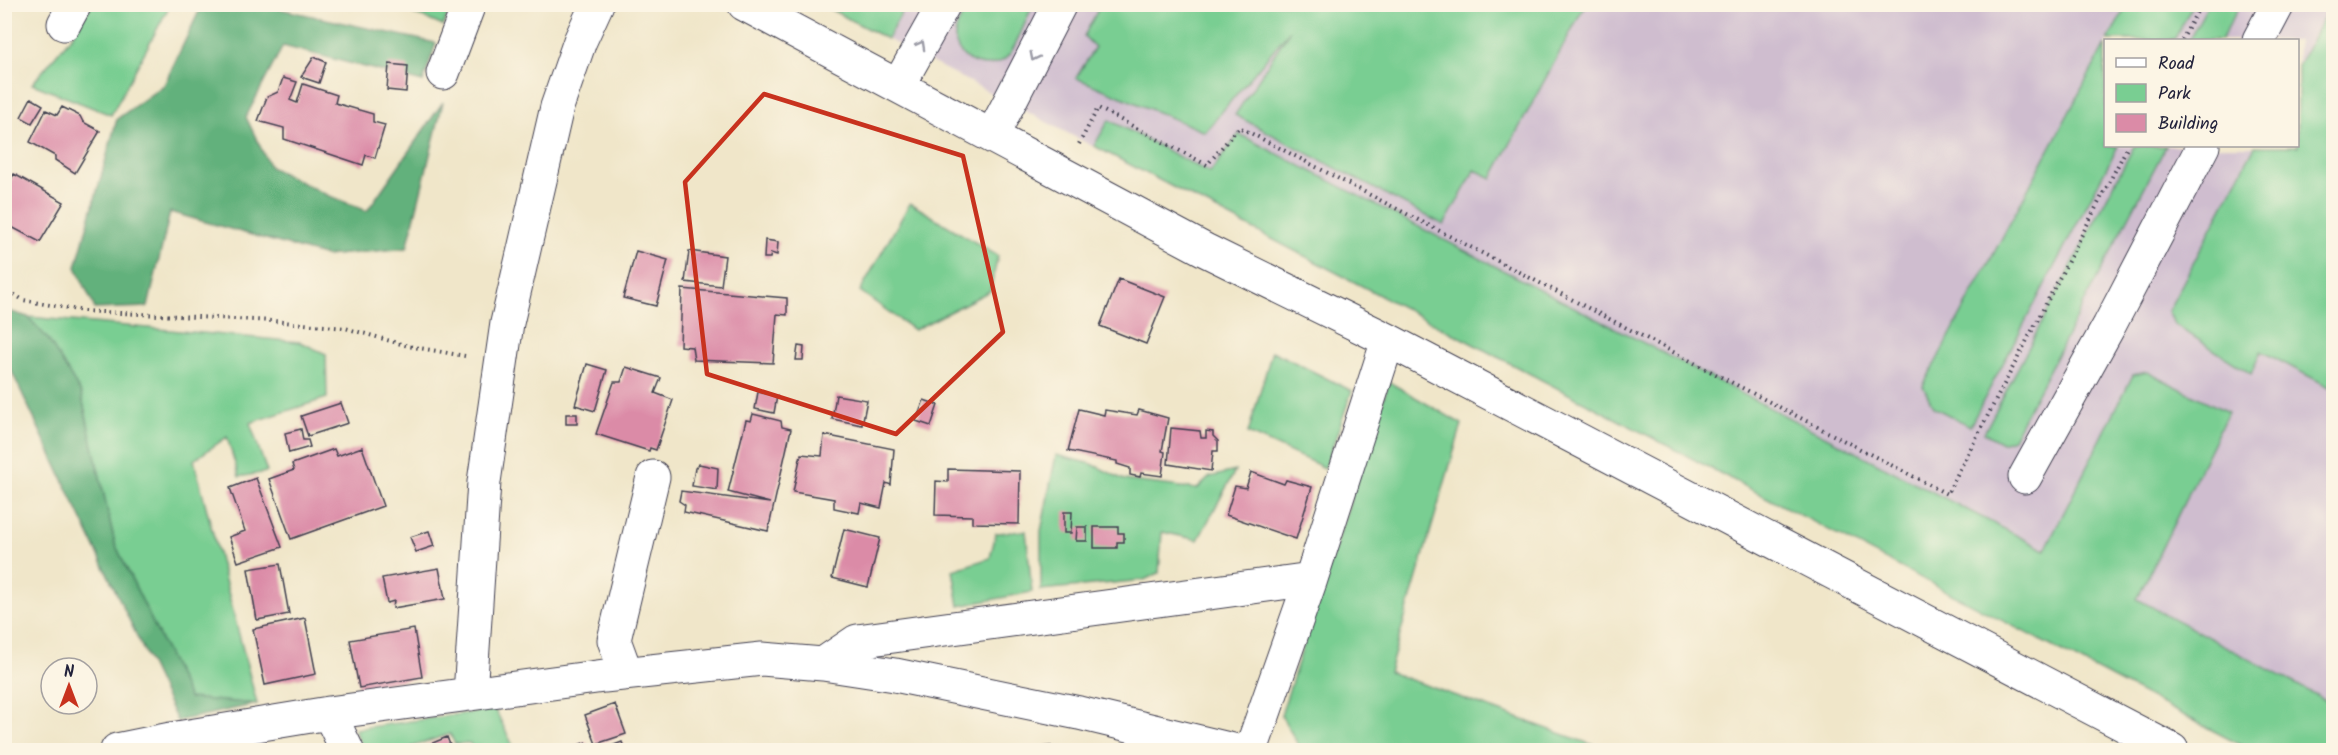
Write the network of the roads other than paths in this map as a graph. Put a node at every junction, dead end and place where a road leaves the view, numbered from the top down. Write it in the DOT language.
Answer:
graph roads {
  1 [pos="469,4"];
  2 [pos="597,4"];
  3 [pos="744,4"];
  4 [pos="944,4"];
  5 [pos="1060,4"];
  6 [pos="2278,4"];
  7 [pos="2260,39"];
  8 [pos="444,73"];
  9 [pos="898,86"];
  10 [pos="992,136"];
  11 [pos="2203,147"];
  12 [pos="1388,340"];
  13 [pos="653,477"];
  14 [pos="2025,477"];
  15 [pos="1311,579"];
  16 [pos="823,664"];
  17 [pos="626,673"];
  18 [pos="470,693"];
  19 [pos="329,713"];
  20 [pos="117,750"];
  21 [pos="347,750"];
  22 [pos="1233,750"];
  23 [pos="1251,750"];
  24 [pos="2172,750"];
  1 -- 8 [label="street"];
  2 -- 18 [label="street"];
  3 -- 9 [label="street"];
  9 -- 4 [label="street, one-way"];
  5 -- 10 [label="street, one-way"];
  6 -- 7 [label="street"];
  9 -- 10 [label="street"];
  10 -- 12 [label="street"];
  11 -- 14 [label="street"];
  12 -- 15 [label="street"];
  12 -- 24 [label="street"];
  13 -- 17 [label="street"];
  15 -- 16 [label="street"];
  15 -- 23 [label="street"];
  16 -- 17 [label="street"];
  16 -- 22 [label="street"];
  17 -- 18 [label="street"];
  18 -- 19 [label="street"];
  19 -- 20 [label="street"];
  19 -- 21 [label="street"];
}
